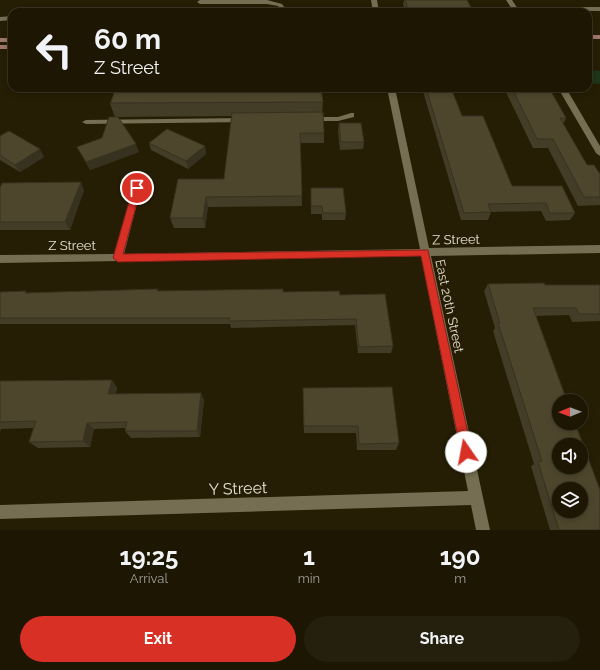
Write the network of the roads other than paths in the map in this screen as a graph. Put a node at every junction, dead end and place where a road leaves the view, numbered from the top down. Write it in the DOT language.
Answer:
graph roads {
  1 [pos="200,2"];
  2 [pos="282,8"];
  3 [pos="393,92"];
  4 [pos="564,92"];
  5 [pos="351,115"];
  6 [pos="251,120"];
  7 [pos="298,120"];
  8 [pos="86,122"];
  9 [pos="600,153"];
  10 [pos="137,188"];
  11 [pos="600,249"];
  12 [pos="424,253"];
  13 [pos="0,258"];
  14 [pos="118,258"];
  15 [pos="476,498"];
  16 [pos="0,512"];
  17 [pos="483,530"];
  1 -- 2 [label="street"];
  3 -- 12 [label="street, East 20th Street"];
  4 -- 9 [label="street"];
  5 -- 7 [label="street"];
  6 -- 8 [label="street"];
  10 -- 14 [label="street"];
  11 -- 12 [label="street, Z Street"];
  12 -- 14 [label="street, Z Street"];
  12 -- 15 [label="street, East 20th Street"];
  13 -- 14 [label="street, Z Street"];
  15 -- 16 [label="street, Y Street"];
  15 -- 17 [label="street, East 20th Street"];
}
